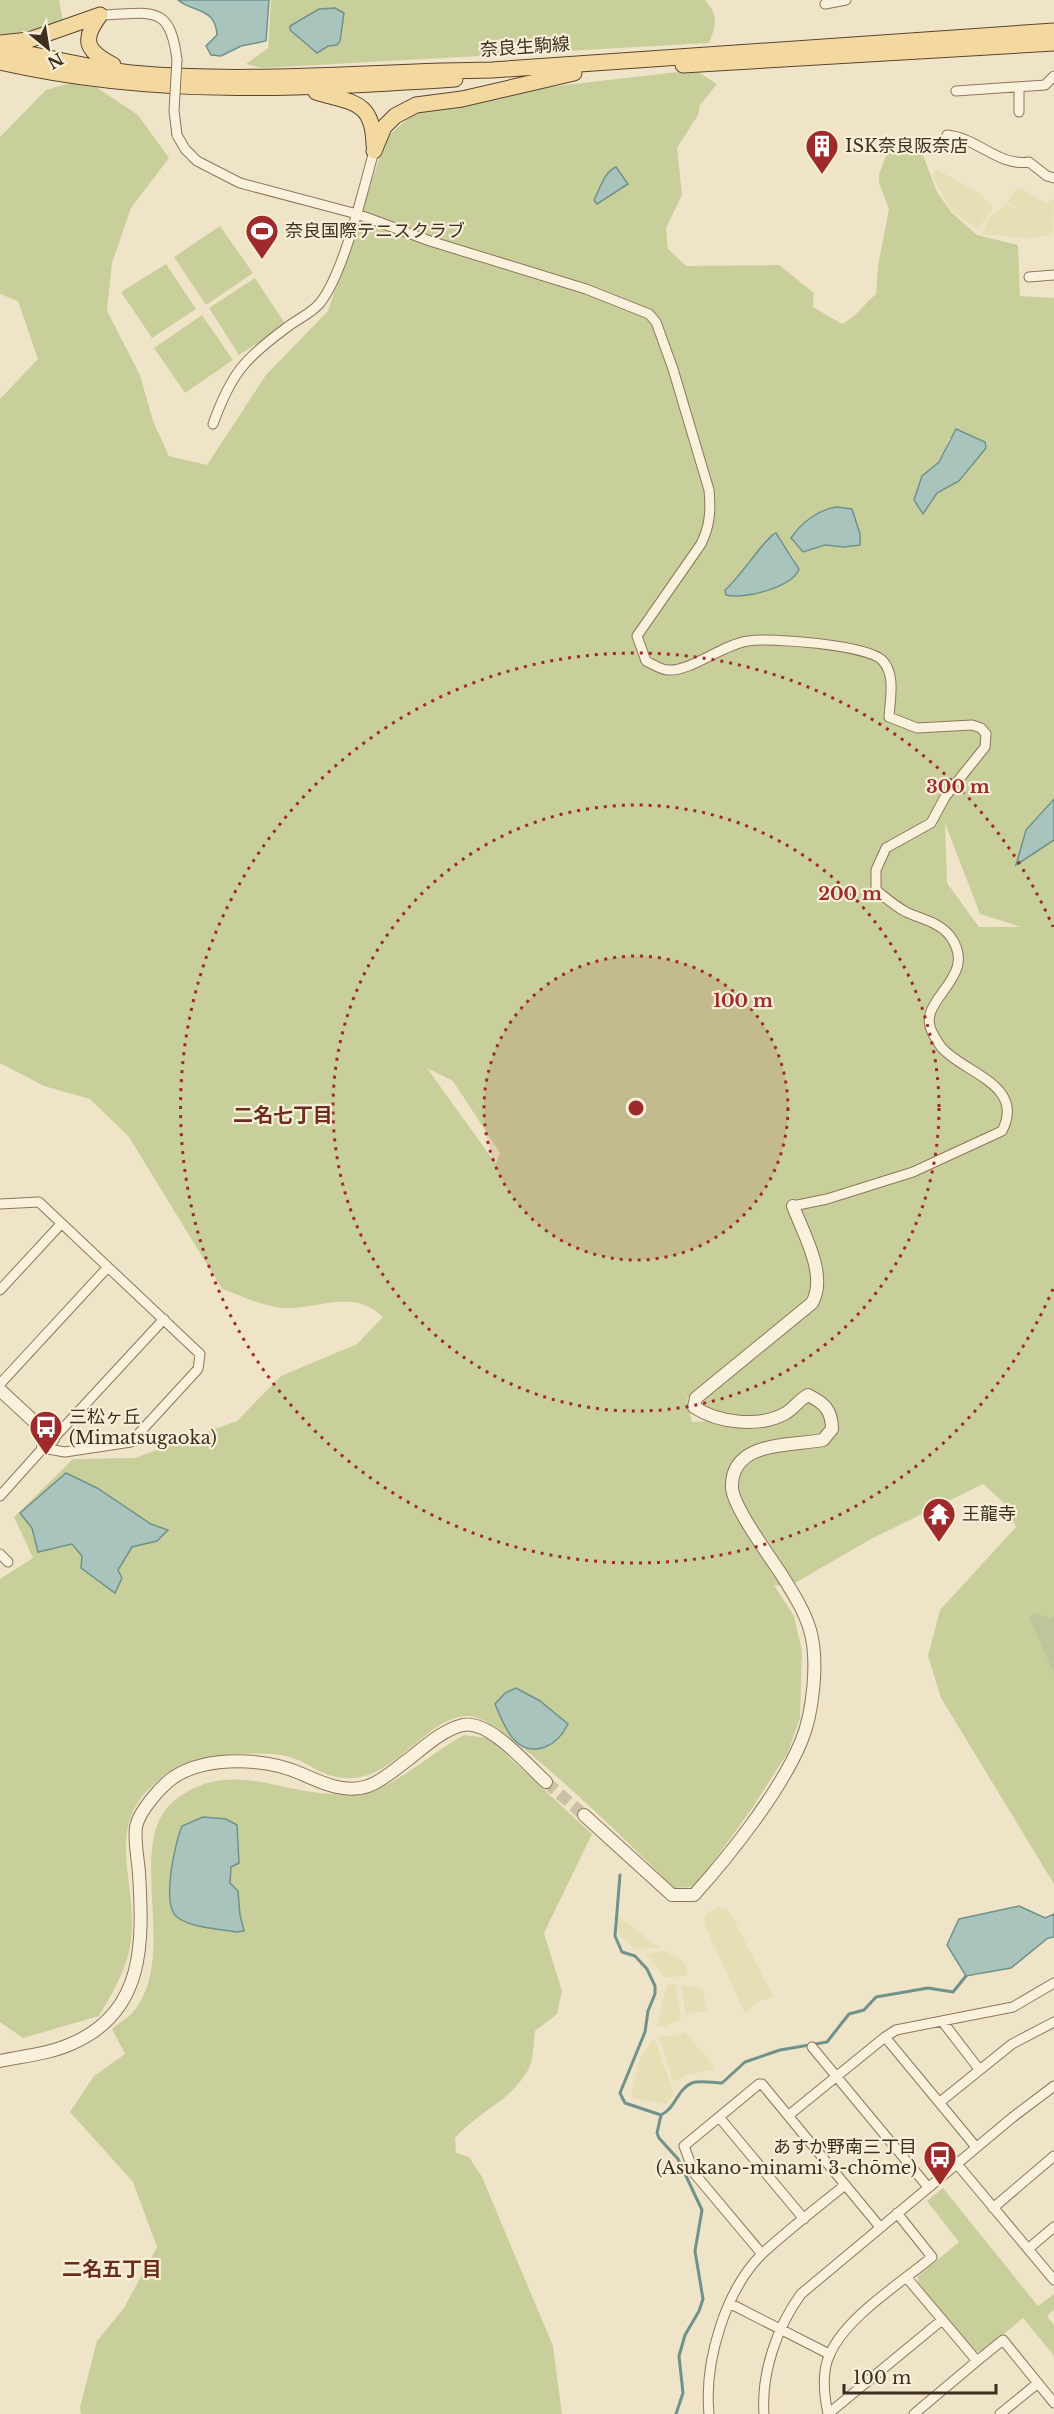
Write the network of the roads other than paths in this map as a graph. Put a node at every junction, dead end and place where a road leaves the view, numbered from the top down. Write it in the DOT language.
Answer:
graph roads {
  1 [pos="846,0"];
  2 [pos="825,4"];
  3 [pos="100,15"];
  4 [pos="1054,31"];
  5 [pos="0,43"];
  6 [pos="1054,43"];
  7 [pos="0,48"];
  8 [pos="0,62"];
  9 [pos="129,72"];
  10 [pos="574,73"];
  11 [pos="1054,76"];
  12 [pos="1019,87"];
  13 [pos="303,88"];
  14 [pos="956,91"];
  15 [pos="1019,112"];
  16 [pos="947,135"];
  17 [pos="374,151"];
  18 [pos="1054,178"];
  19 [pos="357,214"];
  20 [pos="1054,275"];
  21 [pos="1029,277"];
  22 [pos="213,424"];
  23 [pos="0,1204"];
  24 [pos="793,1206"];
  25 [pos="61,1224"];
  26 [pos="108,1267"];
  27 [pos="0,1290"];
  28 [pos="164,1319"];
  29 [pos="0,1384"];
  30 [pos="0,1390"];
  31 [pos="52,1439"];
  32 [pos="43,1449"];
  33 [pos="0,1496"];
  34 [pos="0,1554"];
  35 [pos="8,1562"];
  36 [pos="546,1782"];
  37 [pos="584,1815"];
  38 [pos="1054,1983"];
  39 [pos="942,2021"];
  40 [pos="1054,2022"];
  41 [pos="885,2037"];
  42 [pos="812,2047"];
  43 [pos="0,2061"];
  44 [pos="980,2069"];
  45 [pos="836,2076"];
  46 [pos="1054,2086"];
  47 [pos="940,2102"];
  48 [pos="789,2115"];
  49 [pos="719,2117"];
  50 [pos="976,2147"];
  51 [pos="1054,2156"];
  52 [pos="957,2164"];
  53 [pos="845,2185"];
  54 [pos="928,2187"];
  55 [pos="993,2208"];
  56 [pos="897,2213"];
  57 [pos="804,2219"];
  58 [pos="880,2227"];
  59 [pos="1054,2228"];
  60 [pos="1028,2249"];
  61 [pos="762,2254"];
  62 [pos="907,2278"];
  63 [pos="1054,2280"];
  64 [pos="730,2304"];
  65 [pos="942,2320"];
  66 [pos="780,2330"];
  67 [pos="829,2354"];
  68 [pos="977,2361"];
  69 [pos="1038,2383"];
  70 [pos="1054,2403"];
  71 [pos="709,2414"];
  72 [pos="764,2414"];
  73 [pos="828,2414"];
  74 [pos="914,2414"];
  75 [pos="1000,2414"];
  1 -- 2 [label="street"];
  3 -- 5 [label="main road"];
  3 -- 9 [label="main road"];
  3 -- 19 [label="street, bridge"];
  4 -- 9 [label="main road, 奈良生駒線"];
  6 -- 10 [label="main road, 奈良生駒線"];
  7 -- 9 [label="main road, 奈良生駒線"];
  8 -- 13 [label="main road, 奈良生駒線"];
  10 -- 13 [label="main road, 奈良生駒線"];
  10 -- 17 [label="main road"];
  11 -- 12 [label="street"];
  12 -- 14 [label="street"];
  12 -- 15 [label="street"];
  13 -- 17 [label="main road"];
  16 -- 18 [label="street"];
  17 -- 19 [label="street"];
  19 -- 22 [label="street"];
  19 -- 24 [label="street"];
  20 -- 21 [label="street"];
  23 -- 25 [label="street"];
  24 -- 37 [label="street"];
  25 -- 26 [label="street"];
  25 -- 27 [label="street"];
  26 -- 28 [label="street"];
  26 -- 29 [label="street"];
  28 -- 31 [label="street"];
  28 -- 32 [label="street"];
  30 -- 31 [label="street"];
  31 -- 32 [label="street"];
  32 -- 33 [label="street"];
  34 -- 35 [label="street"];
  36 -- 43 [label="street"];
  38 -- 39 [label="street"];
  39 -- 41 [label="street"];
  39 -- 44 [label="street"];
  40 -- 44 [label="street"];
  41 -- 45 [label="street"];
  41 -- 47 [label="street"];
  42 -- 45 [label="street"];
  44 -- 47 [label="street"];
  45 -- 48 [label="street"];
  45 -- 54 [label="street"];
  46 -- 50 [label="street"];
  47 -- 50 [label="street"];
  48 -- 49 [label="street"];
  48 -- 53 [label="street"];
  49 -- 57 [label="street"];
  49 -- 61 [label="street"];
  50 -- 52 [label="street"];
  51 -- 55 [label="street"];
  52 -- 54 [label="street"];
  52 -- 55 [label="street"];
  53 -- 57 [label="street"];
  53 -- 58 [label="street"];
  54 -- 56 [label="street"];
  55 -- 60 [label="street"];
  56 -- 58 [label="street"];
  56 -- 62 [label="street"];
  57 -- 61 [label="street"];
  58 -- 66 [label="street"];
  59 -- 60 [label="street"];
  60 -- 63 [label="street"];
  61 -- 64 [label="street"];
  62 -- 65 [label="street"];
  62 -- 67 [label="street"];
  64 -- 66 [label="street"];
  64 -- 71 [label="street"];
  65 -- 68 [label="street"];
  65 -- 73 [label="street"];
  66 -- 67 [label="street"];
  66 -- 72 [label="street"];
  67 -- 73 [label="street"];
  68 -- 69 [label="street"];
  68 -- 74 [label="street"];
  69 -- 70 [label="street"];
  69 -- 75 [label="street"];
}
